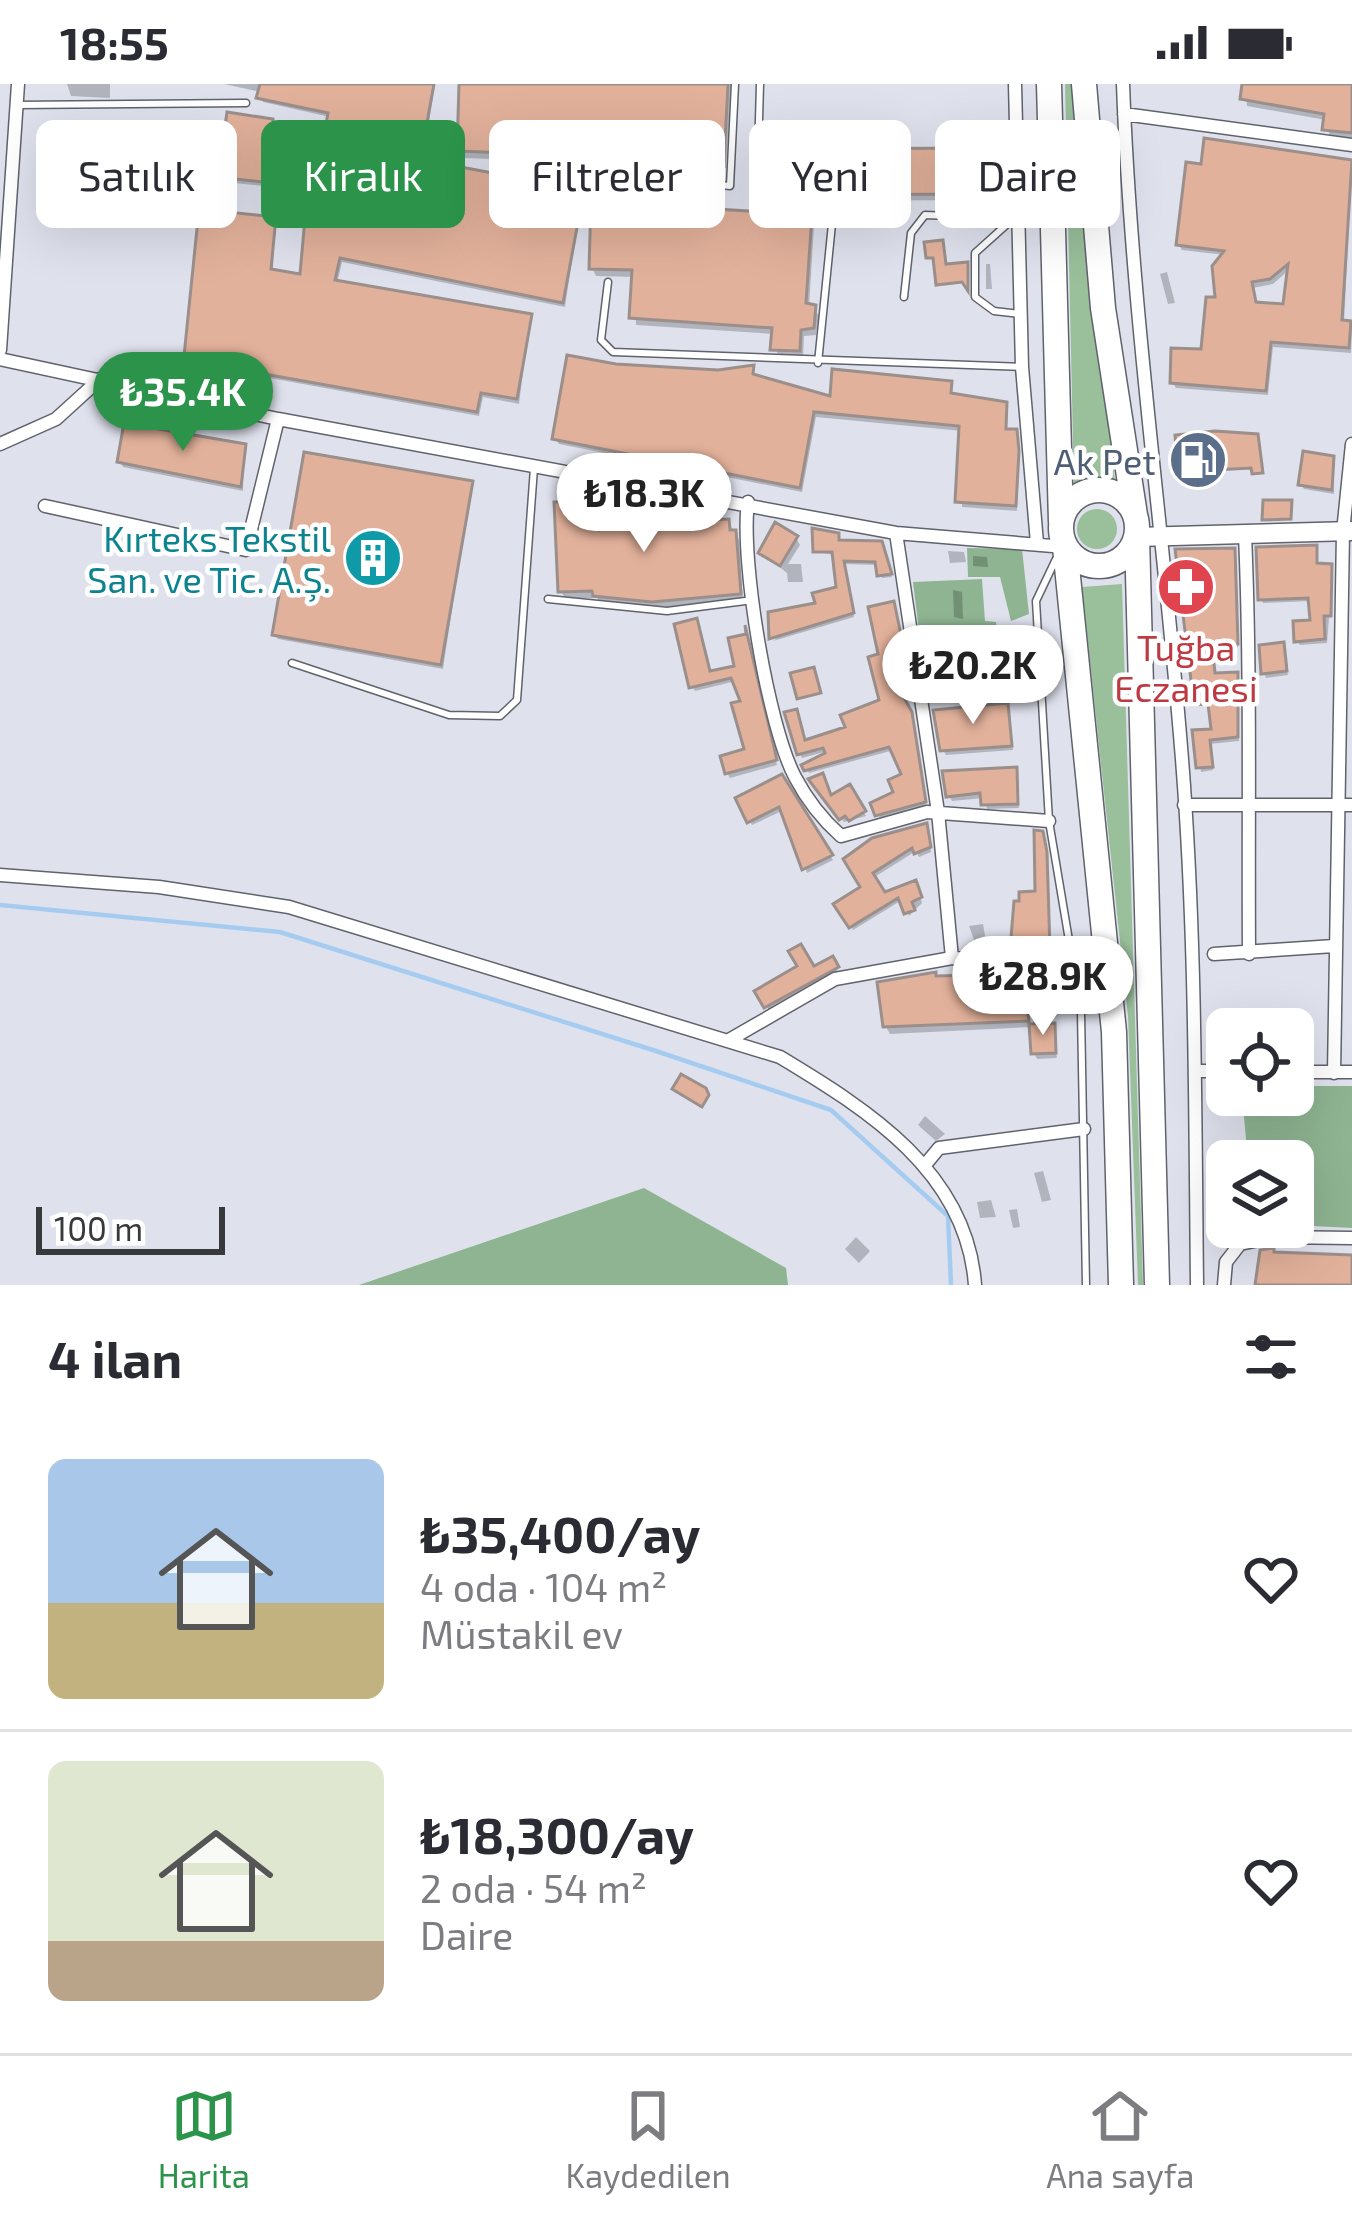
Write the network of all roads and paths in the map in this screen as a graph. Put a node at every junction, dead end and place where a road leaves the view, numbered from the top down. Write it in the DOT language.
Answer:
graph roads {
  1 [pos="18,84"];
  2 [pos="735,84"];
  3 [pos="760,84"];
  4 [pos="1015,84"];
  5 [pos="1049,84"];
  6 [pos="1084,84"];
  7 [pos="1123,84"];
  8 [pos="246,103"];
  9 [pos="16,105"];
  10 [pos="1124,114"];
  11 [pos="759,120"];
  12 [pos="1016,120"];
  13 [pos="1050,120"];
  14 [pos="1352,145"];
  15 [pos="725,185"];
  16 [pos="935,215"];
  17 [pos="832,228"];
  18 [pos="1000,228"];
  19 [pos="1018,228"];
  20 [pos="1052,228"];
  21 [pos="608,282"];
  22 [pos="904,297"];
  23 [pos="1021,314"];
  24 [pos="0,354"];
  25 [pos="818,363"];
  26 [pos="1022,367"];
  27 [pos="100,380"];
  28 [pos="278,419"];
  29 [pos="0,444"];
  30 [pos="1352,444"];
  31 [pos="534,464"];
  32 [pos="748,502"];
  33 [pos="45,506"];
  34 [pos="1144,529"];
  35 [pos="1347,531"];
  36 [pos="896,533"];
  37 [pos="1063,534"];
  38 [pos="1245,535"];
  39 [pos="1037,543"];
  40 [pos="548,599"];
  41 [pos="754,600"];
  42 [pos="292,663"];
  43 [pos="1348,693"];
  44 [pos="1246,804"];
  45 [pos="1184,805"];
  46 [pos="1347,805"];
  47 [pos="938,812"];
  48 [pos="1049,821"];
  49 [pos="0,875"];
  50 [pos="1334,946"];
  51 [pos="1214,954"];
  52 [pos="1250,954"];
  53 [pos="952,958"];
  54 [pos="1073,963"];
  55 [pos="729,1040"];
  56 [pos="1195,1070"];
  57 [pos="1206,1070"];
  58 [pos="1352,1072"];
  59 [pos="1314,1073"];
  60 [pos="1334,1073"];
  61 [pos="1084,1129"];
  62 [pos="925,1165"];
  63 [pos="1352,1238"];
  64 [pos="975,1285"];
  65 [pos="1086,1285"];
  66 [pos="1121,1285"];
  67 [pos="1157,1285"];
  68 [pos="1197,1285"];
  69 [pos="1223,1285"];
  1 -- 9 [label="street"];
  2 -- 15 [label="lane"];
  3 -- 11 [label="lane"];
  4 -- 12 [label="street"];
  5 -- 13 [label="highway"];
  6 -- 34 [label="highway"];
  7 -- 10 [label="street"];
  8 -- 9 [label="lane"];
  9 -- 24 [label="street"];
  10 -- 14 [label="street"];
  10 -- 34 [label="street"];
  16 -- 22 [label="lane"];
  17 -- 25 [label="lane"];
  18 -- 23 [label="lane"];
  19 -- 23 [label="street"];
  20 -- 37 [label="highway"];
  21 -- 25 [label="lane"];
  23 -- 26 [label="street"];
  24 -- 27 [label="street"];
  25 -- 26 [label="lane"];
  26 -- 39 [label="street"];
  27 -- 28 [label="street"];
  27 -- 29 [label="street"];
  28 -- 31 [label="street"];
  28 -- 33 [label="street"];
  30 -- 35 [label="street"];
  31 -- 32 [label="street"];
  31 -- 42 [label="lane"];
  32 -- 36 [label="street"];
  32 -- 41 [label="street"];
  34 -- 37 [label="highway"];
  34 -- 37 [label="highway"];
  34 -- 38 [label="street"];
  34 -- 45 [label="street"];
  34 -- 67 [label="highway"];
  35 -- 38 [label="street"];
  35 -- 43 [label="street"];
  36 -- 39 [label="street"];
  36 -- 47 [label="street"];
  37 -- 39 [label="street"];
  37 -- 48 [label="lane"];
  37 -- 66 [label="highway"];
  38 -- 44 [label="street"];
  40 -- 41 [label="lane"];
  41 -- 47 [label="street"];
  43 -- 46 [label="street"];
  44 -- 45 [label="street"];
  44 -- 46 [label="street"];
  44 -- 52 [label="street"];
  45 -- 56 [label="street"];
  46 -- 50 [label="street"];
  47 -- 48 [label="street"];
  47 -- 53 [label="street"];
  48 -- 54 [label="lane"];
  49 -- 55 [label="street"];
  50 -- 52 [label="street"];
  50 -- 60 [label="street"];
  51 -- 52 [label="street"];
  53 -- 54 [label="street"];
  53 -- 55 [label="street"];
  54 -- 61 [label="lane"];
  55 -- 62 [label="street"];
  56 -- 57 [label="street"];
  56 -- 68 [label="street"];
  58 -- 60 [label="street"];
  59 -- 60 [label="street"];
  61 -- 62 [label="street"];
  61 -- 65 [label="lane"];
  62 -- 64 [label="street"];
  63 -- 69 [label="street"];
}
